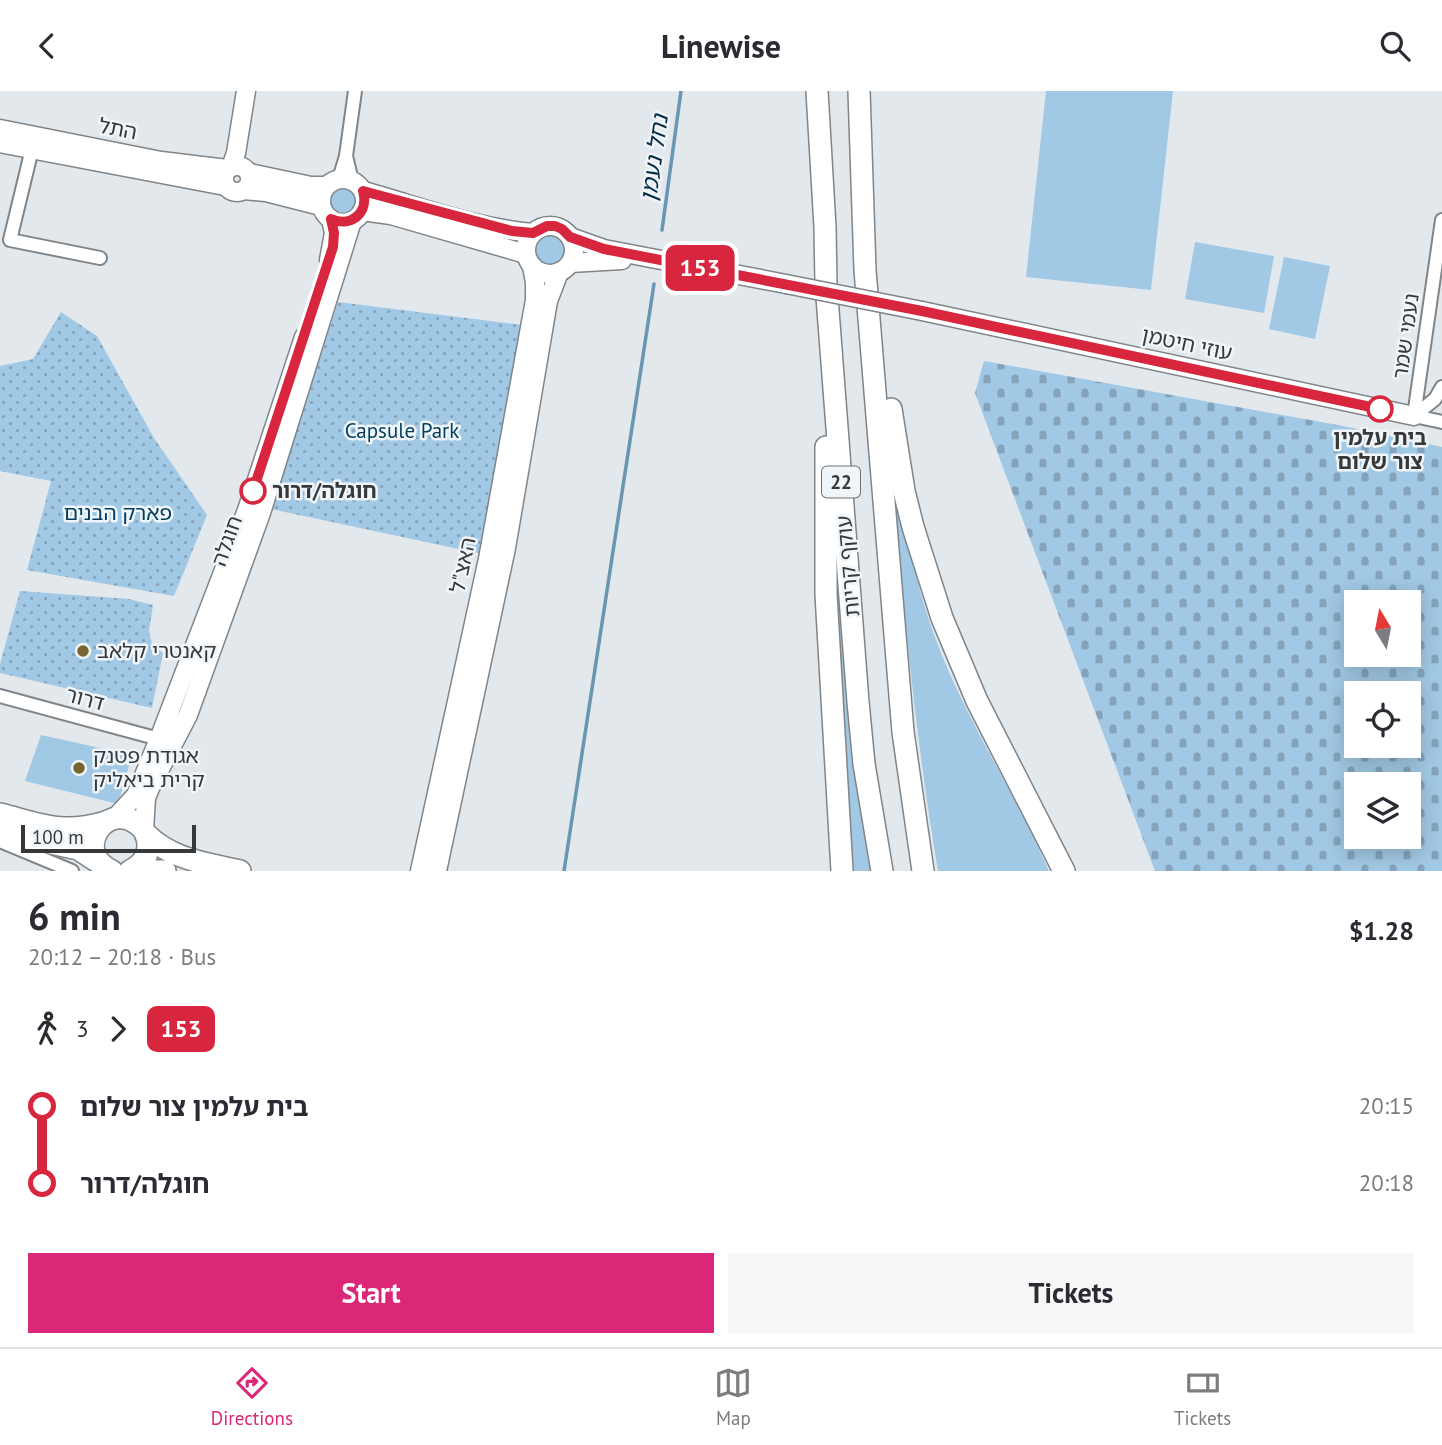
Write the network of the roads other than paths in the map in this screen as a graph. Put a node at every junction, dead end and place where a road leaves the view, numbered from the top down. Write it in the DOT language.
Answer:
graph roads {
  1 [pos="246,91"];
  2 [pos="355,91"];
  3 [pos="817,91"];
  4 [pos="859,91"];
  5 [pos="0,129"];
  6 [pos="53,139"];
  7 [pos="0,143"];
  8 [pos="32,149"];
  9 [pos="237,176"];
  10 [pos="345,184"];
  11 [pos="326,213"];
  12 [pos="391,215"];
  13 [pos="357,216"];
  14 [pos="864,220"];
  15 [pos="1442,220"];
  16 [pos="533,233"];
  17 [pos="570,237"];
  18 [pos="345,247"];
  19 [pos="100,258"];
  20 [pos="529,260"];
  21 [pos="674,263"];
  22 [pos="565,268"];
  23 [pos="826,284"];
  24 [pos="1442,387"];
  25 [pos="1414,416"];
  26 [pos="1442,422"];
  27 [pos="0,696"];
  28 [pos="159,739"];
  29 [pos="0,814"];
  30 [pos="110,820"];
  31 [pos="839,830"];
  32 [pos="0,832"];
  33 [pos="145,832"];
  34 [pos="0,841"];
  35 [pos="105,866"];
  36 [pos="429,868"];
  37 [pos="1065,868"];
  38 [pos="72,871"];
  39 [pos="132,871"];
  40 [pos="165,871"];
  41 [pos="240,871"];
  42 [pos="836,871"];
  43 [pos="842,871"];
  44 [pos="882,871"];
  45 [pos="923,871"];
  1 -- 9 [label="street"];
  2 -- 10 [label="street"];
  3 -- 23 [label="highway, עוקף קריות / 22"];
  4 -- 14 [label="highway, עוקף קריות / 22"];
  5 -- 6 [label="street, התל"];
  6 -- 8 [label="street"];
  6 -- 9 [label="street, התל"];
  7 -- 8 [label="street, התל"];
  8 -- 9 [label="street, התל"];
  8 -- 19 [label="street"];
  9 -- 10 [label="street, התל"];
  9 -- 11 [label="street, התל"];
  10 -- 11 [label="street"];
  10 -- 13 [label="street"];
  10 -- 16 [label="street, התל"];
  11 -- 13 [label="street"];
  11 -- 28 [label="street, חוגלה"];
  12 -- 13 [label="street"];
  12 -- 18 [label="street"];
  12 -- 20 [label="street"];
  13 -- 18 [label="street, חוגלה"];
  14 -- 37 [label="highway"];
  14 -- 45 [label="highway, עוקף קריות / 22"];
  15 -- 25 [label="street, נעמי שמר"];
  16 -- 17 [label="street"];
  16 -- 20 [label="street"];
  17 -- 21 [label="street"];
  17 -- 22 [label="street"];
  18 -- 33 [label="street, חוגלה"];
  20 -- 22 [label="street"];
  20 -- 36 [label="street, האצ\"ל"];
  21 -- 22 [label="street"];
  21 -- 25 [label="street, עוזי חיטמן, bridge"];
  22 -- 36 [label="street, האצ\"ל"];
  23 -- 31 [label="highway"];
  23 -- 44 [label="highway, עוקף קריות / 22"];
  24 -- 25 [label="street, נעמי שמר"];
  25 -- 26 [label="street, עוזי חיטמן"];
  27 -- 28 [label="street, דרור"];
  28 -- 30 [label="street, חוגלה"];
  29 -- 30 [label="highway"];
  30 -- 33 [label="highway"];
  30 -- 35 [label="highway"];
  31 -- 42 [label="highway"];
  31 -- 43 [label="highway"];
  32 -- 35 [label="highway"];
  33 -- 39 [label="highway"];
  33 -- 41 [label="highway"];
  34 -- 38 [label="street"];
  39 -- 40 [label="highway"];
}
